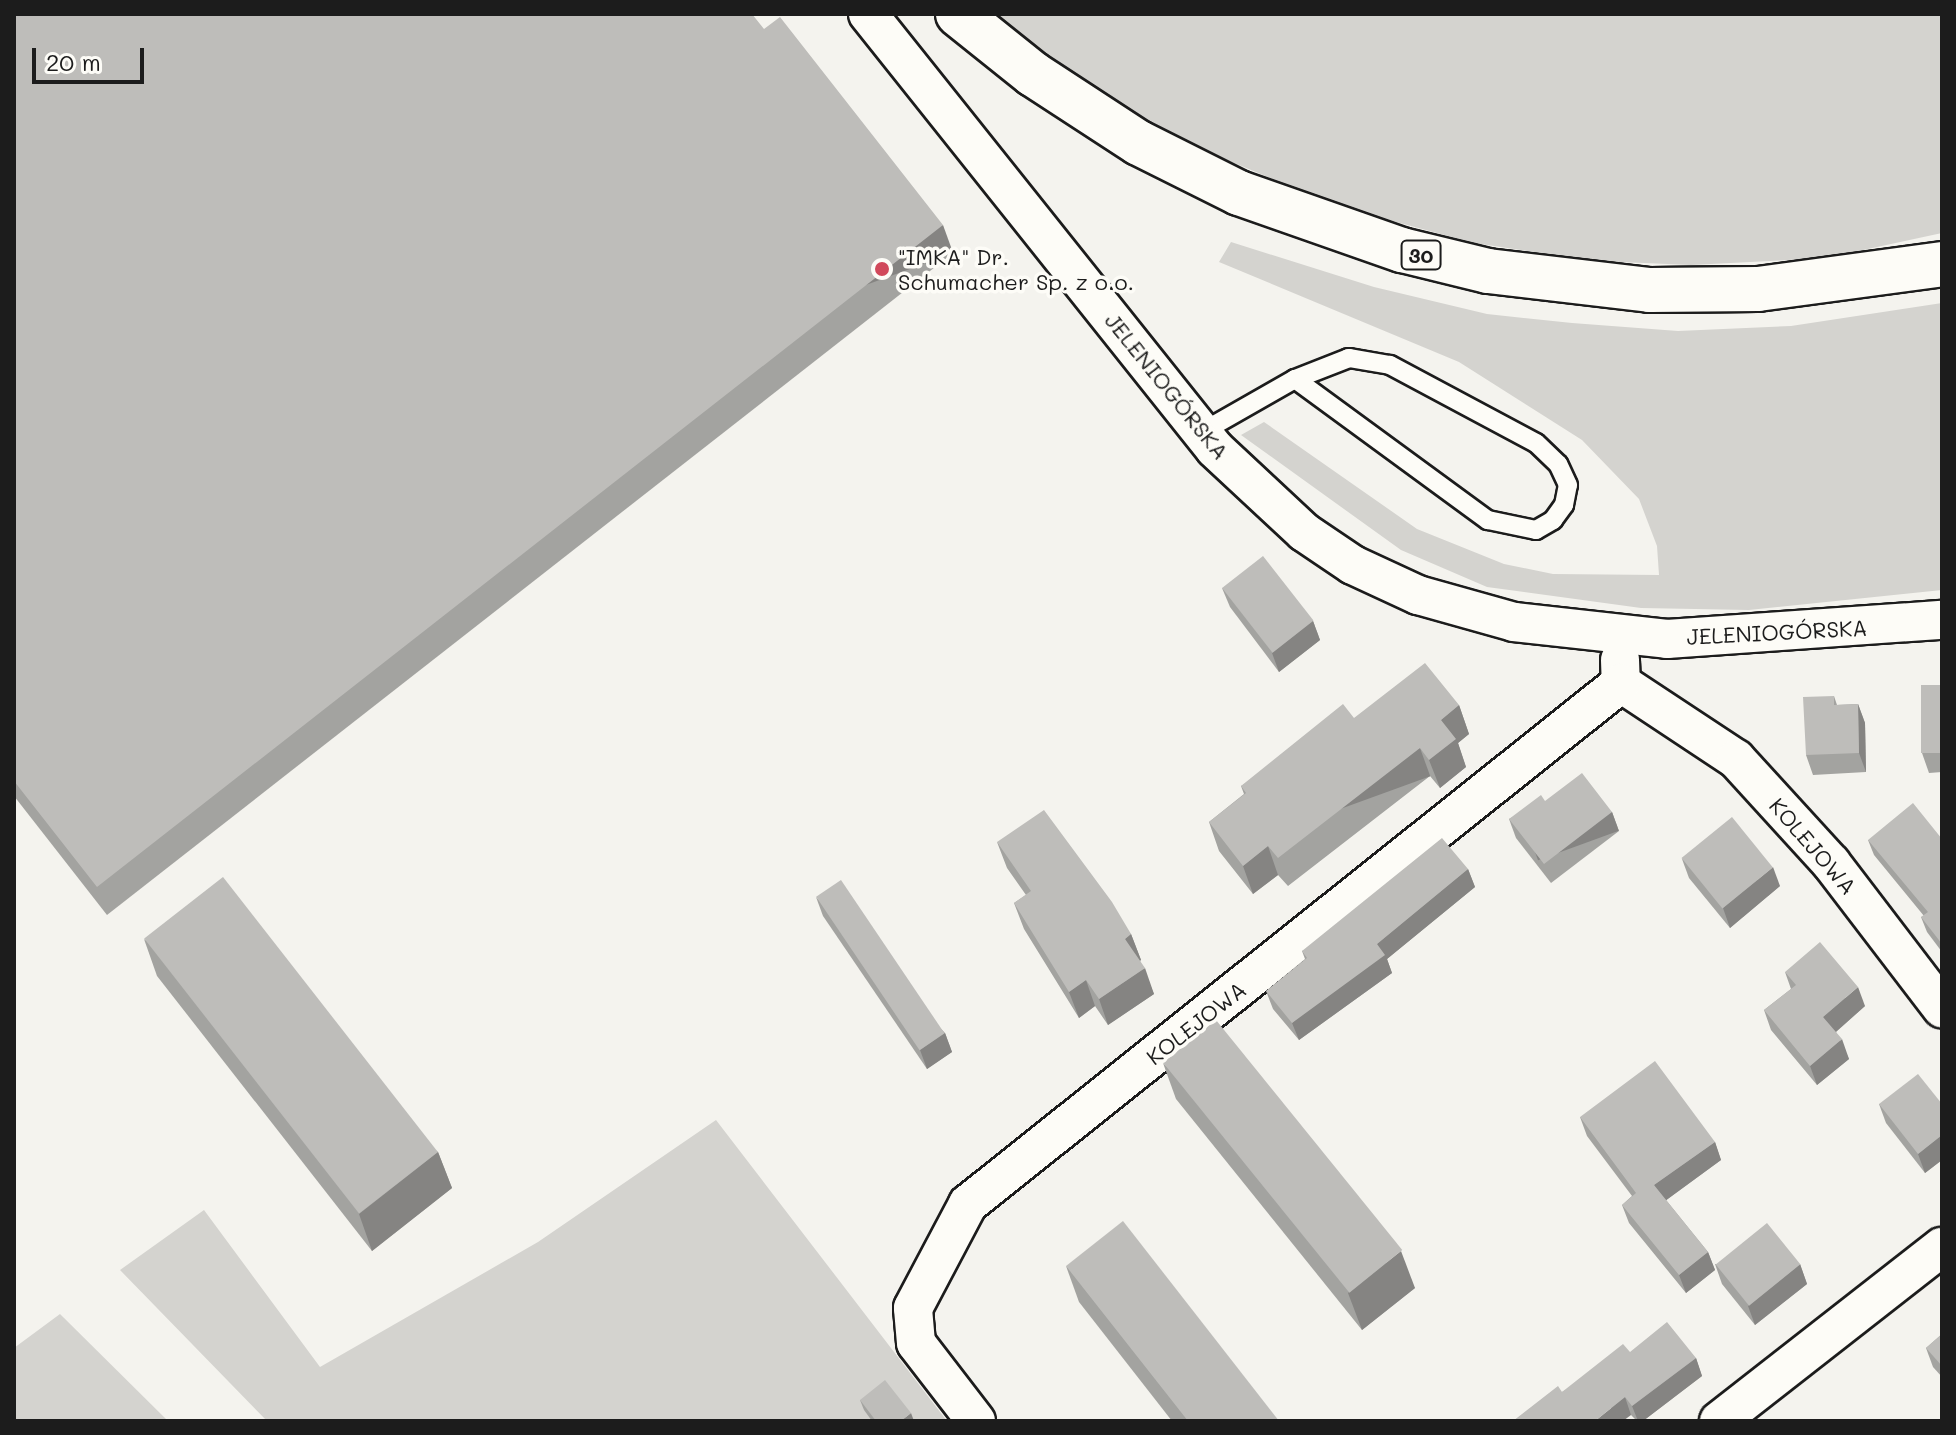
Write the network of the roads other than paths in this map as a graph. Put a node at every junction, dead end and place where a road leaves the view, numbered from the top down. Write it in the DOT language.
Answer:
graph roads {
  1 [pos="868,14"];
  2 [pos="958,14"];
  3 [pos="1942,264"];
  4 [pos="1295,379"];
  5 [pos="1202,432"];
  6 [pos="1942,620"];
  7 [pos="1620,633"];
  8 [pos="1621,683"];
  9 [pos="1942,1008"];
  10 [pos="1942,1247"];
  11 [pos="976,1421"];
  12 [pos="1719,1421"];
  1 -- 5 [label="street, JELENIOGÓRSKA"];
  2 -- 3 [label="main road, 30"];
  4 -- 4 [label="lane"];
  4 -- 5 [label="lane"];
  5 -- 7 [label="street, JELENIOGÓRSKA"];
  6 -- 7 [label="street, JELENIOGÓRSKA"];
  7 -- 8 [label="street"];
  8 -- 9 [label="street, KOLEJOWA"];
  8 -- 11 [label="street, KOLEJOWA"];
  10 -- 12 [label="street"];
}
